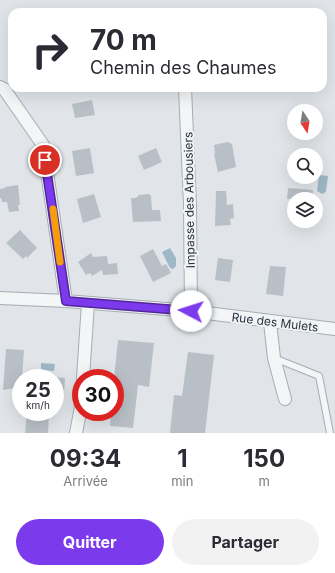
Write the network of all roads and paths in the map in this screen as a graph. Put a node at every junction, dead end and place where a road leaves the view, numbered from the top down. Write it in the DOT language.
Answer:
graph roads {
  1 [pos="0,87"];
  2 [pos="185,92"];
  3 [pos="0,298"];
  4 [pos="66,301"];
  5 [pos="88,303"];
  6 [pos="191,311"];
  7 [pos="270,322"];
  8 [pos="335,329"];
  9 [pos="274,358"];
  10 [pos="84,369"];
  11 [pos="285,399"];
  12 [pos="78,421"];
  13 [pos="76,433"];
  14 [pos="330,433"];
  1 -- 4 [label="street"];
  2 -- 6 [label="street, Impasse des Arbousiers"];
  3 -- 4 [label="street, Rue des Mulets"];
  4 -- 5 [label="street, Rue des Mulets"];
  5 -- 6 [label="street, Rue des Mulets"];
  5 -- 10 [label="street"];
  6 -- 7 [label="street, Rue des Mulets"];
  7 -- 8 [label="street, Rue des Mulets"];
  7 -- 9 [label="street"];
  9 -- 11 [label="street"];
  9 -- 14 [label="lane"];
  12 -- 13 [label="street"];
}
